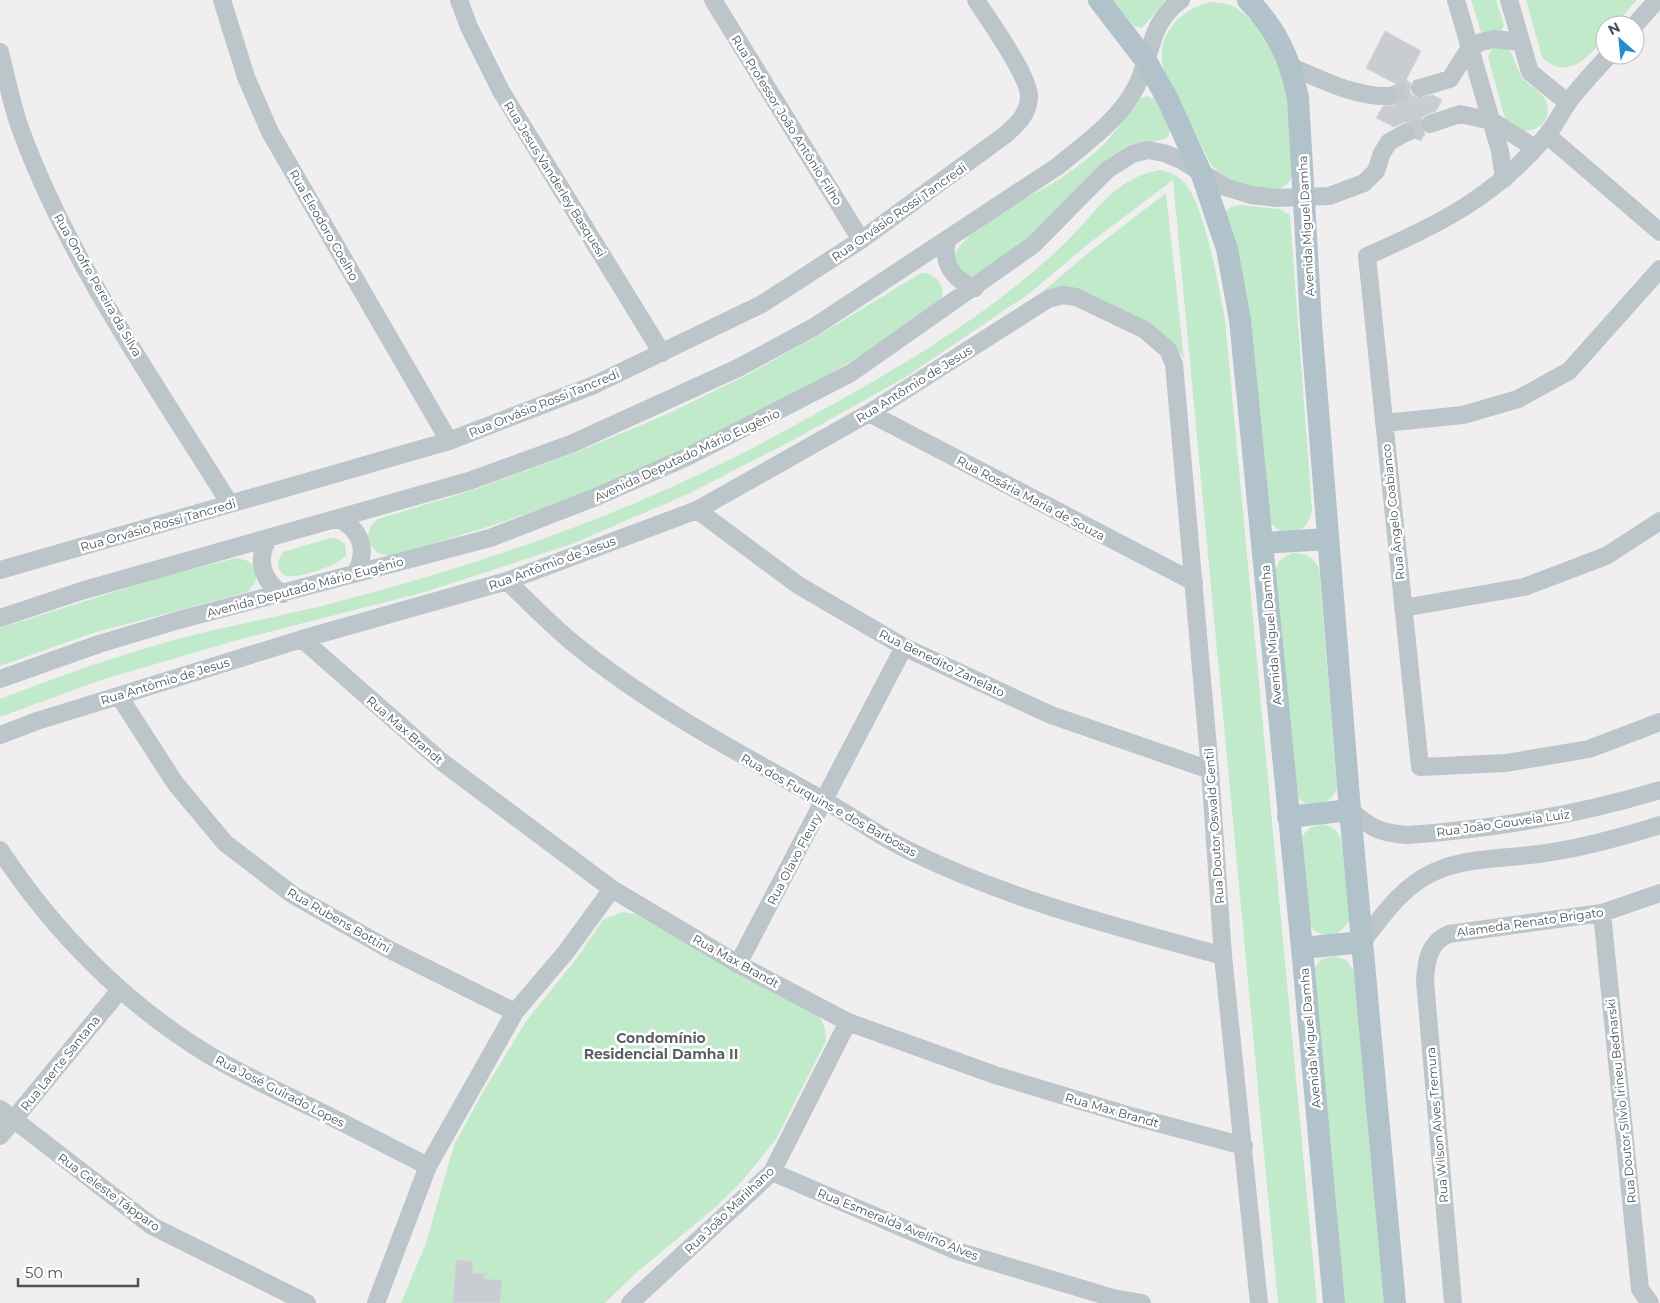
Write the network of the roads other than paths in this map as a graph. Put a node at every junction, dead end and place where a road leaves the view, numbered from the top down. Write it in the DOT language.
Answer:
graph roads {
  1 [pos="222,0"];
  2 [pos="459,0"];
  3 [pos="713,0"];
  4 [pos="976,0"];
  5 [pos="1099,0"];
  6 [pos="1181,0"];
  7 [pos="1248,0"];
  8 [pos="1456,0"];
  9 [pos="1509,0"];
  10 [pos="1657,0"];
  11 [pos="1644,15"];
  12 [pos="1521,42"];
  13 [pos="1469,49"];
  14 [pos="0,52"];
  15 [pos="1146,61"];
  16 [pos="1600,65"];
  17 [pos="1292,67"];
  18 [pos="1420,88"];
  19 [pos="1389,96"];
  20 [pos="1568,103"];
  21 [pos="1492,121"];
  22 [pos="1430,124"];
  23 [pos="1405,133"];
  24 [pos="1547,134"];
  25 [pos="1535,148"];
  26 [pos="1202,175"];
  27 [pos="1504,179"];
  28 [pos="1303,197"];
  29 [pos="1660,232"];
  30 [pos="861,240"];
  31 [pos="947,240"];
  32 [pos="920,258"];
  33 [pos="1660,270"];
  34 [pos="975,288"];
  35 [pos="1063,295"];
  36 [pos="950,305"];
  37 [pos="662,353"];
  38 [pos="869,413"];
  39 [pos="1384,423"];
  40 [pos="449,440"];
  41 [pos="230,504"];
  42 [pos="697,510"];
  43 [pos="338,519"];
  44 [pos="1660,520"];
  45 [pos="268,538"];
  46 [pos="1328,539"];
  47 [pos="1262,543"];
  48 [pos="0,570"];
  49 [pos="355,574"];
  50 [pos="507,581"];
  51 [pos="1194,582"];
  52 [pos="283,594"];
  53 [pos="1403,608"];
  54 [pos="0,618"];
  55 [pos="302,639"];
  56 [pos="904,648"];
  57 [pos="0,679"];
  58 [pos="119,696"];
  59 [pos="1660,722"];
  60 [pos="0,735"];
  61 [pos="1210,770"];
  62 [pos="1660,790"];
  63 [pos="824,800"];
  64 [pos="1350,810"];
  65 [pos="1288,816"];
  66 [pos="1660,825"];
  67 [pos="0,850"];
  68 [pos="612,889"];
  69 [pos="1660,892"];
  70 [pos="1602,913"];
  71 [pos="1362,942"];
  72 [pos="1431,947"];
  73 [pos="1302,948"];
  74 [pos="1223,956"];
  75 [pos="738,964"];
  76 [pos="120,990"];
  77 [pos="515,1012"];
  78 [pos="848,1022"];
  79 [pos="6,1115"];
  80 [pos="0,1136"];
  81 [pos="1244,1146"];
  82 [pos="428,1166"];
  83 [pos="772,1172"];
  84 [pos="1641,1298"];
  85 [pos="635,1302"];
  86 [pos="307,1303"];
  87 [pos="376,1303"];
  88 [pos="1142,1303"];
  89 [pos="1259,1303"];
  90 [pos="1334,1303"];
  91 [pos="1395,1303"];
  92 [pos="1453,1303"];
  1 -- 40 [label="street, Rua Eleodoro Coelho"];
  2 -- 37 [label="street, Rua Jesus Vanderley Basquesi"];
  3 -- 30 [label="street, Rua Professor João Antônio Filho"];
  4 -- 30 [label="street, Rua Orvásio Rossi Tancredi"];
  5 -- 15 [label="main road, Avenida Miguel Damha"];
  6 -- 15 [label="street"];
  7 -- 17 [label="main road, Avenida Miguel Damha"];
  8 -- 13 [label="street"];
  9 -- 12 [label="street"];
  10 -- 11 [label="street"];
  12 -- 13 [label="street"];
  12 -- 20 [label="street"];
  13 -- 18 [label="street"];
  13 -- 21 [label="street"];
  14 -- 41 [label="street, Rua Onofre Pereira da Silva"];
  15 -- 26 [label="main road, Avenida Miguel Damha"];
  15 -- 31 [label="street"];
  16 -- 20 [label="street"];
  17 -- 19 [label="street"];
  17 -- 28 [label="main road, Avenida Miguel Damha"];
  20 -- 24 [label="street"];
  21 -- 22 [label="street"];
  21 -- 25 [label="street"];
  21 -- 27 [label="street"];
  23 -- 28 [label="street, Avenida Deputado Mário Eugênio"];
  24 -- 25 [label="street"];
  24 -- 29 [label="street"];
  25 -- 27 [label="street"];
  26 -- 28 [label="street, Avenida Deputado Mário Eugênio"];
  26 -- 34 [label="street, Avenida Deputado Mário Eugênio"];
  26 -- 47 [label="main road, Avenida Miguel Damha"];
  27 -- 39 [label="street, Rua Ângelo Coabianco"];
  28 -- 46 [label="main road, Avenida Miguel Damha"];
  30 -- 37 [label="street, Rua Orvásio Rossi Tancredi"];
  31 -- 32 [label="street"];
  31 -- 34 [label="street"];
  32 -- 36 [label="street"];
  32 -- 43 [label="street"];
  33 -- 39 [label="street"];
  34 -- 36 [label="street, Avenida Deputado Mário Eugênio"];
  35 -- 38 [label="street, Rua Antômio de Jesus"];
  35 -- 51 [label="street, Rua Doutor Oswald Gentil"];
  36 -- 49 [label="street, Avenida Deputado Mário Eugênio"];
  37 -- 40 [label="street, Rua Orvásio Rossi Tancredi"];
  38 -- 42 [label="street, Rua Antômio de Jesus"];
  38 -- 51 [label="street, Rua Rosária Maria de Souza"];
  39 -- 53 [label="street, Rua Ângelo Coabianco"];
  40 -- 41 [label="street, Rua Orvásio Rossi Tancredi"];
  41 -- 48 [label="street, Rua Orvásio Rossi Tancredi"];
  42 -- 50 [label="street, Rua Antômio de Jesus"];
  42 -- 56 [label="street, Rua Benedito Zanelato"];
  43 -- 45 [label="street"];
  43 -- 49 [label="street"];
  44 -- 53 [label="street"];
  45 -- 52 [label="street"];
  45 -- 54 [label="street"];
  46 -- 47 [label="main road"];
  46 -- 64 [label="main road, Avenida Miguel Damha"];
  47 -- 65 [label="main road, Avenida Miguel Damha"];
  49 -- 52 [label="street, Avenida Deputado Mário Eugênio"];
  50 -- 55 [label="street, Rua Antômio de Jesus"];
  50 -- 63 [label="street, Rua dos Furquins e dos Barbosas"];
  51 -- 61 [label="street, Rua Doutor Oswald Gentil"];
  52 -- 57 [label="street, Avenida Deputado Mário Eugênio"];
  53 -- 59 [label="street, Rua Ângelo Coabianco"];
  55 -- 58 [label="street, Rua Antômio de Jesus"];
  55 -- 68 [label="street, Rua Max Brandt"];
  56 -- 61 [label="street, Rua Benedito Zanelato"];
  56 -- 63 [label="street, Rua Olavo Fleury"];
  58 -- 60 [label="street, Rua Antômio de Jesus"];
  58 -- 77 [label="street, Rua Rubens Bottini"];
  61 -- 74 [label="street, Rua Doutor Oswald Gentil"];
  62 -- 64 [label="street, Rua João Gouveia Luiz"];
  63 -- 74 [label="street, Rua dos Furquins e dos Barbosas"];
  63 -- 75 [label="street, Rua Olavo Fleury"];
  64 -- 65 [label="main road"];
  64 -- 71 [label="main road, Avenida Miguel Damha"];
  65 -- 73 [label="main road, Avenida Miguel Damha"];
  66 -- 71 [label="street"];
  67 -- 76 [label="street, Rua José Guirado Lopes"];
  68 -- 75 [label="street, Rua Max Brandt"];
  68 -- 77 [label="street"];
  69 -- 70 [label="street, Alameda Renato Brigato"];
  70 -- 72 [label="street, Alameda Renato Brigato"];
  70 -- 84 [label="street, Rua Doutor Sílvio Irineu Bednarski"];
  71 -- 73 [label="main road"];
  71 -- 91 [label="main road, Avenida Miguel Damha"];
  72 -- 92 [label="street, Rua Wilson Alves Tremura"];
  73 -- 90 [label="main road, Avenida Miguel Damha"];
  74 -- 81 [label="street, Rua Doutor Oswald Gentil"];
  75 -- 78 [label="street, Rua Max Brandt"];
  76 -- 79 [label="street, Rua Laerte Santana"];
  76 -- 82 [label="street, Rua José Guirado Lopes"];
  77 -- 82 [label="street"];
  78 -- 81 [label="street, Rua Max Brandt"];
  78 -- 83 [label="street, Rua João Marilhano"];
  79 -- 80 [label="street, Rua Laerte Santana"];
  79 -- 86 [label="street, Rua Celeste Tápparo"];
  81 -- 89 [label="street, Rua Doutor Oswald Gentil"];
  82 -- 87 [label="street"];
  83 -- 85 [label="street, Rua João Marilhano"];
  83 -- 88 [label="street, Rua Esmeralda Avelino Alves"];
}
